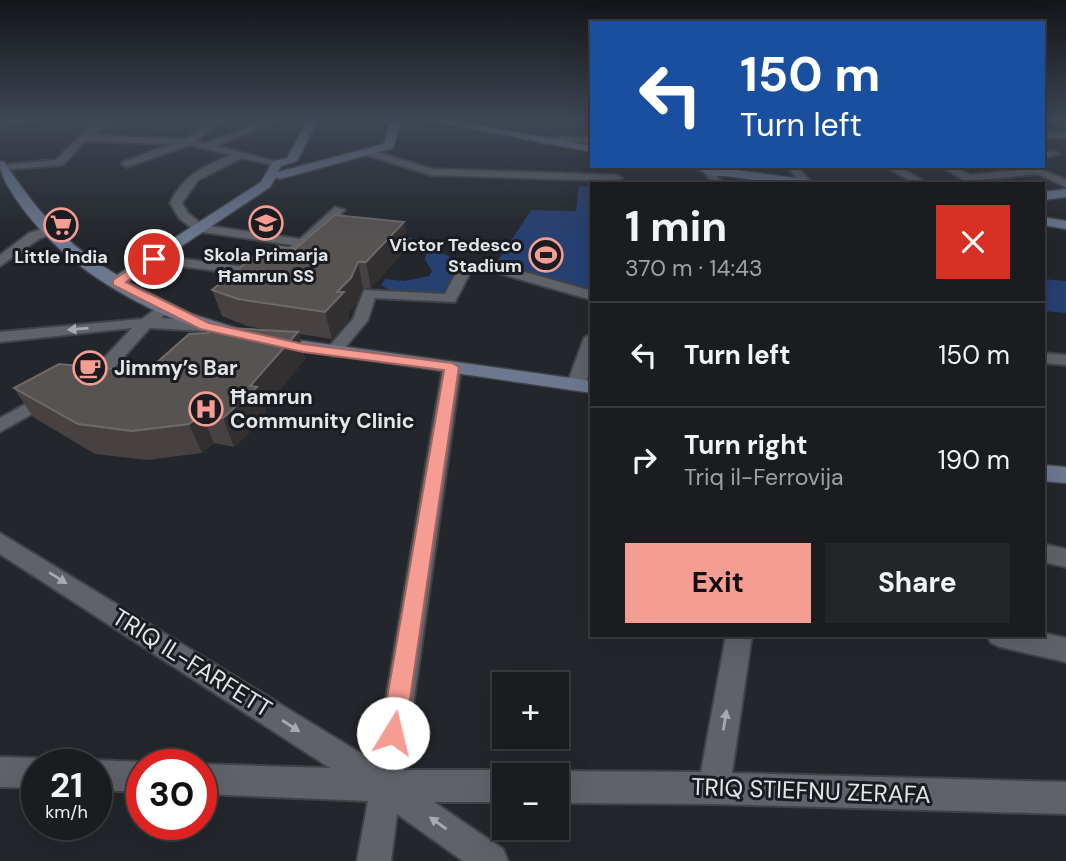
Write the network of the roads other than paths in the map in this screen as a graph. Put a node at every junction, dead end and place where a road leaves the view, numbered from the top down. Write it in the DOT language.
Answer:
graph roads {
  1 [pos="63,160"];
  2 [pos="138,160"];
  3 [pos="229,160"];
  4 [pos="266,160"];
  5 [pos="297,160"];
  6 [pos="321,160"];
  7 [pos="393,160"];
  8 [pos="277,163"];
  9 [pos="127,164"];
  10 [pos="295,164"];
  11 [pos="2,168"];
  12 [pos="700,168"];
  13 [pos="793,168"];
  14 [pos="894,168"];
  15 [pos="949,168"];
  16 [pos="1013,168"];
  17 [pos="1034,172"];
  18 [pos="724,175"];
  19 [pos="268,180"];
  20 [pos="618,181"];
  21 [pos="974,181"];
  22 [pos="801,182"];
  23 [pos="807,182"];
  24 [pos="920,182"];
  25 [pos="1066,184"];
  26 [pos="1066,193"];
  27 [pos="1045,196"];
  28 [pos="339,210"];
  29 [pos="1045,221"];
  30 [pos="1066,225"];
  31 [pos="199,228"];
  32 [pos="51,230"];
  33 [pos="302,243"];
  34 [pos="154,259"];
  35 [pos="0,262"];
  36 [pos="489,266"];
  37 [pos="464,269"];
  38 [pos="117,282"];
  39 [pos="590,295"];
  40 [pos="165,307"];
  41 [pos="146,323"];
  42 [pos="204,326"];
  43 [pos="0,337"];
  44 [pos="590,350"];
  45 [pos="333,351"];
  46 [pos="1045,358"];
  47 [pos="1066,360"];
  48 [pos="452,367"];
  49 [pos="584,386"];
  50 [pos="0,426"];
  51 [pos="0,542"];
  52 [pos="1045,553"];
  53 [pos="1066,558"];
  54 [pos="739,637"];
  55 [pos="1009,637"];
  56 [pos="1066,650"];
  57 [pos="0,772"];
  58 [pos="21,773"];
  59 [pos="217,780"];
  60 [pos="385,786"];
  61 [pos="492,786"];
  62 [pos="569,787"];
  63 [pos="714,788"];
  64 [pos="1066,799"];
  65 [pos="374,861"];
  66 [pos="491,861"];
  1 -- 11 [label="street"];
  2 -- 9 [label="street"];
  3 -- 31 [label="street"];
  4 -- 8 [label="street"];
  5 -- 10 [label="street"];
  6 -- 10 [label="street"];
  7 -- 20 [label="street"];
  8 -- 10 [label="street"];
  8 -- 19 [label="street"];
  10 -- 19 [label="street"];
  11 -- 32 [label="street"];
  12 -- 18 [label="street"];
  13 -- 23 [label="street"];
  14 -- 24 [label="street"];
  15 -- 21 [label="street"];
  16 -- 17 [label="street"];
  17 -- 21 [label="street"];
  17 -- 25 [label="street"];
  18 -- 22 [label="street"];
  19 -- 31 [label="street"];
  26 -- 27 [label="street"];
  28 -- 33 [label="street"];
  29 -- 30 [label="street"];
  31 -- 33 [label="street"];
  31 -- 34 [label="street"];
  32 -- 35 [label="street"];
  32 -- 38 [label="street"];
  33 -- 34 [label="street"];
  34 -- 38 [label="street"];
  36 -- 39 [label="street"];
  37 -- 45 [label="street"];
  38 -- 40 [label="street"];
  40 -- 41 [label="street"];
  40 -- 42 [label="street"];
  41 -- 42 [label="street"];
  41 -- 43 [label="street, one-way"];
  41 -- 50 [label="street"];
  42 -- 45 [label="street"];
  44 -- 49 [label="street"];
  45 -- 48 [label="street"];
  46 -- 47 [label="street"];
  48 -- 49 [label="street"];
  48 -- 60 [label="street"];
  51 -- 60 [label="street, TRIQ IL-FARFETT, one-way"];
  52 -- 53 [label="street"];
  63 -- 54 [label="street, one-way"];
  55 -- 56 [label="street"];
  57 -- 58 [label="street"];
  59 -- 60 [label="street"];
  60 -- 61 [label="street"];
  60 -- 65 [label="street"];
  66 -- 60 [label="street, TRIQ IL-FARFETT, one-way"];
  62 -- 63 [label="street, TRIQ STIEFNU ZERAFA"];
  63 -- 64 [label="street, TRIQ STIEFNU ZERAFA"];
}
